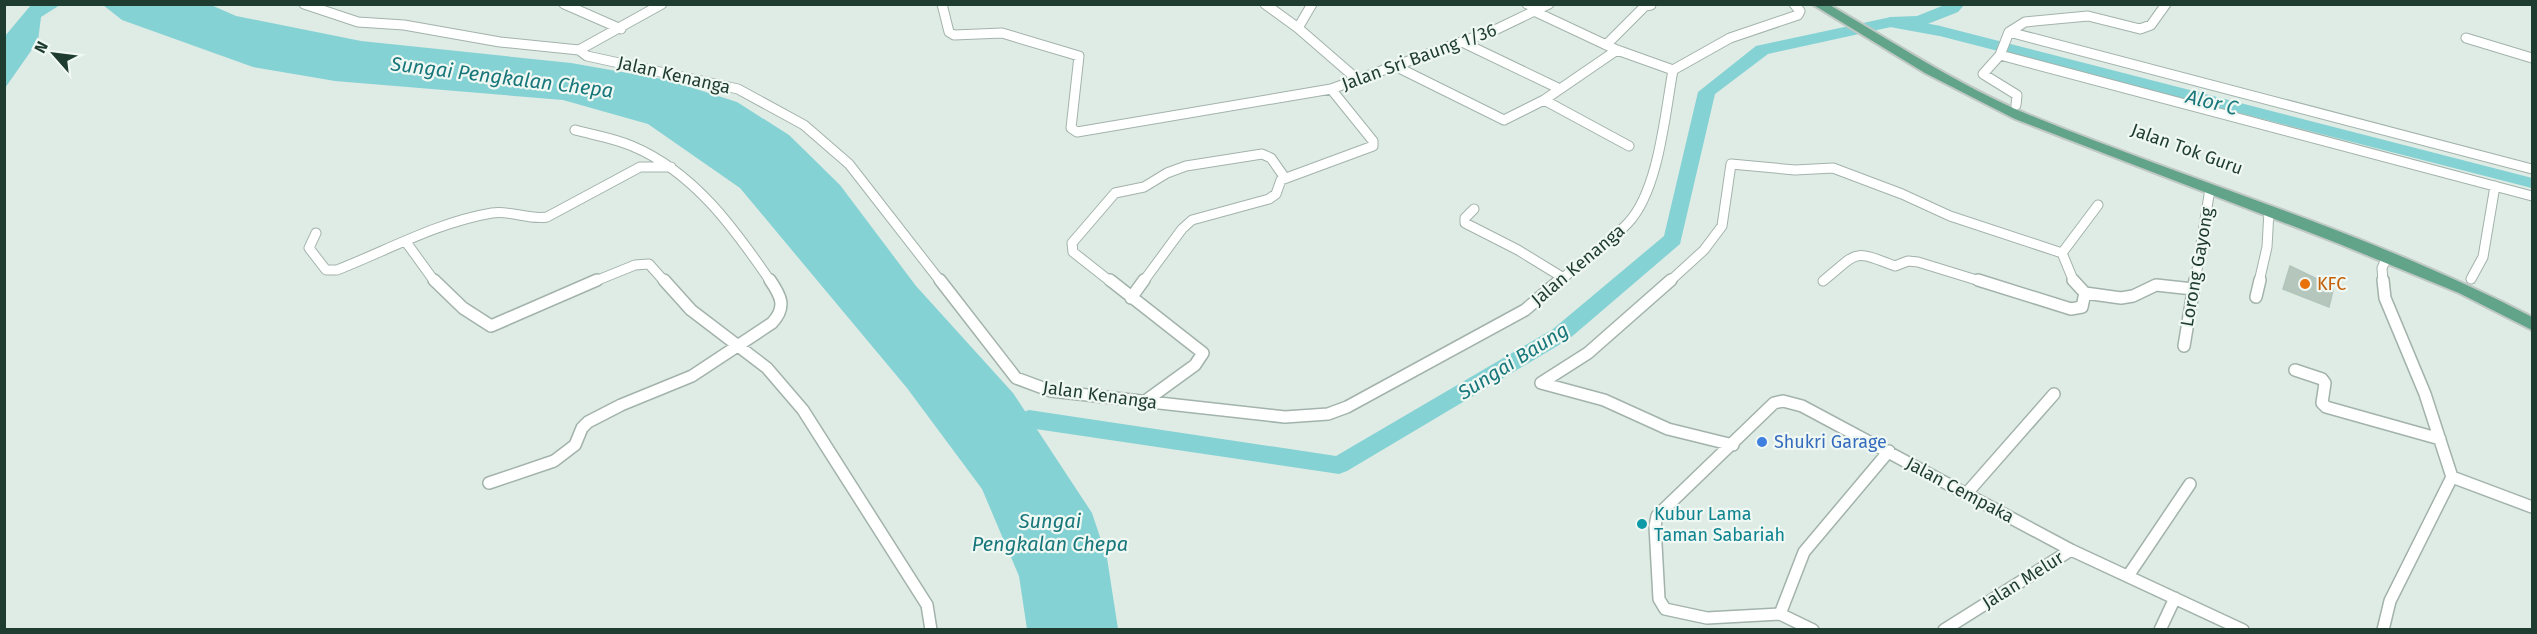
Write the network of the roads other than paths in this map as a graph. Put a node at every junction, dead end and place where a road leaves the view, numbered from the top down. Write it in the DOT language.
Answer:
graph roads {
  1 [pos="304,4"];
  2 [pos="564,4"];
  3 [pos="662,4"];
  4 [pos="942,4"];
  5 [pos="1265,4"];
  6 [pos="1312,4"];
  7 [pos="1527,4"];
  8 [pos="1550,4"];
  9 [pos="1794,4"];
  10 [pos="2166,4"];
  11 [pos="1651,5"];
  12 [pos="1826,5"];
  13 [pos="1538,11"];
  14 [pos="1298,28"];
  15 [pos="621,29"];
  16 [pos="2008,35"];
  17 [pos="2466,38"];
  18 [pos="1462,42"];
  19 [pos="1892,44"];
  20 [pos="1606,45"];
  21 [pos="579,50"];
  22 [pos="1617,50"];
  23 [pos="2000,53"];
  24 [pos="2532,58"];
  25 [pos="1395,66"];
  26 [pos="1673,70"];
  27 [pos="1358,80"];
  28 [pos="1330,89"];
  29 [pos="1560,89"];
  30 [pos="1544,100"];
  31 [pos="2016,105"];
  32 [pos="575,130"];
  33 [pos="1629,146"];
  34 [pos="672,167"];
  35 [pos="2532,169"];
  36 [pos="1285,178"];
  37 [pos="2495,186"];
  38 [pos="2210,189"];
  39 [pos="2532,196"];
  40 [pos="2098,206"];
  41 [pos="1474,208"];
  42 [pos="2269,211"];
  43 [pos="316,233"];
  44 [pos="406,242"];
  45 [pos="2062,254"];
  46 [pos="2387,257"];
  47 [pos="2428,268"];
  48 [pos="1562,277"];
  49 [pos="2471,279"];
  50 [pos="1823,281"];
  51 [pos="2193,289"];
  52 [pos="2085,293"];
  53 [pos="2256,297"];
  54 [pos="1131,298"];
  55 [pos="2532,312"];
  56 [pos="2532,324"];
  57 [pos="740,345"];
  58 [pos="2184,346"];
  59 [pos="2295,370"];
  60 [pos="2054,394"];
  61 [pos="1144,402"];
  62 [pos="2439,439"];
  63 [pos="1733,445"];
  64 [pos="1889,451"];
  65 [pos="2452,477"];
  66 [pos="489,483"];
  67 [pos="2190,484"];
  68 [pos="1967,493"];
  69 [pos="2532,507"];
  70 [pos="2071,550"];
  71 [pos="2127,576"];
  72 [pos="2175,598"];
  73 [pos="1780,614"];
  74 [pos="931,630"];
  75 [pos="1813,630"];
  76 [pos="1944,630"];
  77 [pos="2160,630"];
  78 [pos="2243,630"];
  79 [pos="2384,630"];
  1 -- 21 [label="street, Jalan Kenanga"];
  2 -- 15 [label="street"];
  3 -- 15 [label="street"];
  4 -- 28 [label="street, Jalan Sri Baung 1/36"];
  5 -- 14 [label="street"];
  6 -- 14 [label="street"];
  7 -- 13 [label="street"];
  8 -- 13 [label="street, Jalan Sri Baung 1/36"];
  9 -- 26 [label="street"];
  10 -- 16 [label="street"];
  11 -- 20 [label="street"];
  12 -- 19 [label="main road, Jalan Tok Guru"];
  13 -- 18 [label="street, Jalan Sri Baung 1/36"];
  13 -- 20 [label="street"];
  14 -- 27 [label="street"];
  15 -- 21 [label="street"];
  16 -- 23 [label="street"];
  16 -- 35 [label="street"];
  17 -- 24 [label="street"];
  18 -- 25 [label="street, Jalan Sri Baung 1/36"];
  18 -- 29 [label="street"];
  19 -- 31 [label="main road, Jalan Tok Guru"];
  19 -- 38 [label="main road, Jalan Tok Guru"];
  20 -- 22 [label="street"];
  21 -- 61 [label="street, Jalan Kenanga"];
  22 -- 26 [label="street"];
  22 -- 29 [label="street"];
  23 -- 31 [label="street"];
  23 -- 37 [label="street"];
  25 -- 27 [label="street, Jalan Sri Baung 1/36"];
  25 -- 30 [label="street"];
  26 -- 48 [label="street, Jalan Kenanga"];
  27 -- 28 [label="street, Jalan Sri Baung 1/36"];
  28 -- 36 [label="street"];
  29 -- 30 [label="street"];
  30 -- 33 [label="street"];
  31 -- 47 [label="main road, Jalan Tok Guru"];
  32 -- 34 [label="street"];
  34 -- 44 [label="street"];
  34 -- 57 [label="street"];
  36 -- 54 [label="street"];
  36 -- 54 [label="street"];
  37 -- 39 [label="street"];
  37 -- 49 [label="street"];
  38 -- 42 [label="main road, Jalan Tok Guru"];
  38 -- 51 [label="street, Lorong Gayong"];
  40 -- 45 [label="street"];
  41 -- 48 [label="street"];
  42 -- 46 [label="main road, Jalan Tok Guru"];
  42 -- 53 [label="street"];
  43 -- 44 [label="street"];
  44 -- 57 [label="street"];
  45 -- 52 [label="street"];
  45 -- 63 [label="street"];
  46 -- 47 [label="main road, Jalan Tok Guru"];
  46 -- 62 [label="street"];
  47 -- 49 [label="main road, Jalan Tok Guru"];
  47 -- 56 [label="main road, Jalan Tok Guru"];
  48 -- 61 [label="street, Jalan Kenanga"];
  49 -- 55 [label="main road, Jalan Tok Guru"];
  50 -- 52 [label="street"];
  51 -- 52 [label="street"];
  51 -- 58 [label="street, Lorong Gayong"];
  54 -- 61 [label="street"];
  57 -- 66 [label="street"];
  57 -- 74 [label="street"];
  59 -- 62 [label="street"];
  60 -- 68 [label="street"];
  62 -- 65 [label="street"];
  63 -- 64 [label="street, Jalan Cempaka"];
  63 -- 73 [label="street"];
  64 -- 68 [label="street, Jalan Cempaka"];
  64 -- 73 [label="street"];
  65 -- 69 [label="street"];
  65 -- 79 [label="street"];
  67 -- 71 [label="street"];
  68 -- 70 [label="street, Jalan Cempaka"];
  70 -- 71 [label="street, Jalan Cempaka"];
  70 -- 76 [label="street, Jalan Melur"];
  71 -- 72 [label="street, Jalan Cempaka"];
  72 -- 77 [label="street"];
  72 -- 78 [label="street, Jalan Cempaka"];
  73 -- 75 [label="street"];
}
